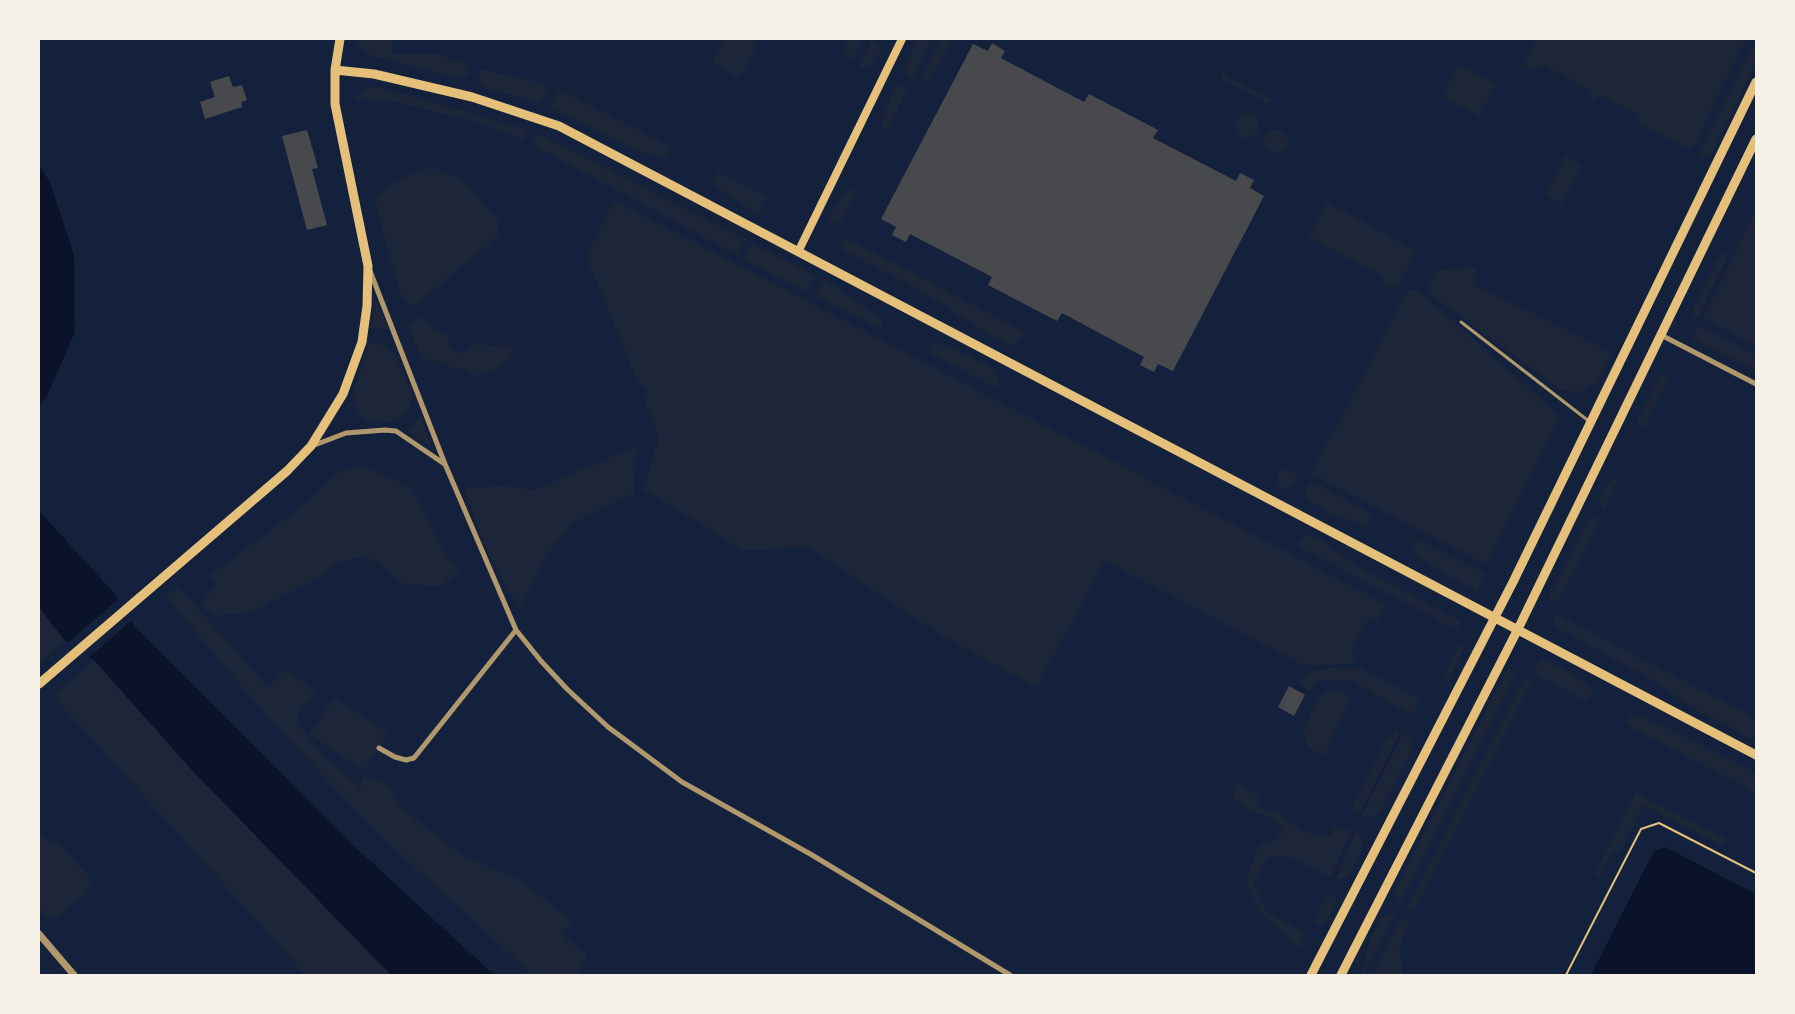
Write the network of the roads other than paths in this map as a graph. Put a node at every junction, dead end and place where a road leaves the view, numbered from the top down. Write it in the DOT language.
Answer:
graph roads {
  1 [pos="340,39"];
  2 [pos="902,39"];
  3 [pos="335,70"];
  4 [pos="1756,82"];
  5 [pos="1756,139"];
  6 [pos="799,250"];
  7 [pos="369,266"];
  8 [pos="1461,322"];
  9 [pos="1661,335"];
  10 [pos="1756,384"];
  11 [pos="1592,423"];
  12 [pos="311,446"];
  13 [pos="445,464"];
  14 [pos="1495,617"];
  15 [pos="1518,629"];
  16 [pos="516,630"];
  17 [pos="39,684"];
  18 [pos="379,748"];
  19 [pos="1756,755"];
  20 [pos="39,934"];
  21 [pos="74,975"];
  22 [pos="1010,975"];
  23 [pos="1311,975"];
  24 [pos="1341,975"];
  1 -- 3 [label="main road"];
  2 -- 6 [label="main road"];
  3 -- 6 [label="main road"];
  3 -- 7 [label="main road"];
  4 -- 11 [label="main road"];
  5 -- 9 [label="main road"];
  6 -- 14 [label="main road"];
  7 -- 12 [label="main road"];
  7 -- 13 [label="street"];
  8 -- 11 [label="lane"];
  9 -- 10 [label="street"];
  9 -- 15 [label="main road"];
  11 -- 14 [label="main road"];
  12 -- 13 [label="street"];
  12 -- 17 [label="main road"];
  13 -- 16 [label="street"];
  14 -- 15 [label="main road"];
  14 -- 23 [label="main road"];
  15 -- 19 [label="main road"];
  15 -- 24 [label="main road"];
  16 -- 18 [label="street"];
  16 -- 22 [label="street"];
  20 -- 21 [label="street"];
}
